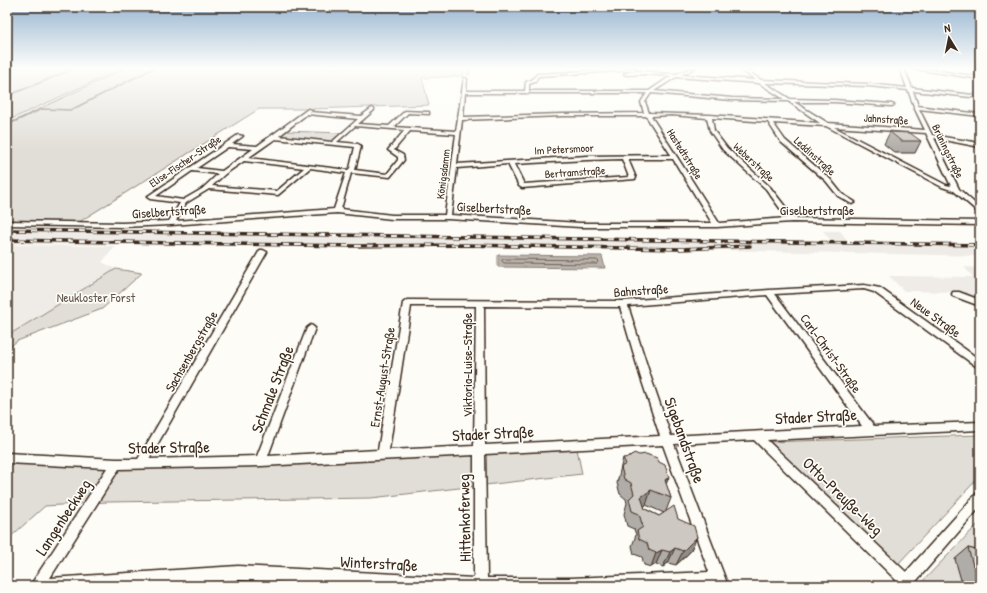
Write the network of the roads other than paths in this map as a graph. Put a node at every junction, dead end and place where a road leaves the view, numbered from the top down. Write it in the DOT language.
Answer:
graph roads {
  1 [pos="463,96"];
  2 [pos="647,96"];
  3 [pos="693,96"];
  4 [pos="781,96"];
  5 [pos="913,96"];
  6 [pos="786,100"];
  7 [pos="892,105"];
  8 [pos="917,108"];
  9 [pos="311,109"];
  10 [pos="372,109"];
  11 [pos="306,113"];
  12 [pos="427,113"];
  13 [pos="648,114"];
  14 [pos="980,115"];
  15 [pos="709,116"];
  16 [pos="362,118"];
  17 [pos="460,119"];
  18 [pos="769,120"];
  19 [pos="825,124"];
  20 [pos="355,125"];
  21 [pos="390,128"];
  22 [pos="409,129"];
  23 [pos="458,133"];
  24 [pos="929,134"];
  25 [pos="240,136"];
  26 [pos="274,137"];
  27 [pos="333,143"];
  28 [pos="227,145"];
  29 [pos="980,145"];
  30 [pos="259,148"];
  31 [pos="624,157"];
  32 [pos="675,157"];
  33 [pos="244,159"];
  34 [pos="510,162"];
  35 [pos="309,166"];
  36 [pos="454,166"];
  37 [pos="191,169"];
  38 [pos="349,172"];
  39 [pos="223,173"];
  40 [pos="207,186"];
  41 [pos="956,190"];
  42 [pos="184,202"];
  43 [pos="852,202"];
  44 [pos="337,211"];
  45 [pos="980,211"];
  46 [pos="448,217"];
  47 [pos="792,220"];
  48 [pos="171,223"];
  49 [pos="7,224"];
  50 [pos="980,224"];
  51 [pos="717,225"];
  52 [pos="263,252"];
  53 [pos="877,290"];
  54 [pos="769,292"];
  55 [pos="956,294"];
  56 [pos="407,303"];
  57 [pos="980,303"];
  58 [pos="480,304"];
  59 [pos="623,304"];
  60 [pos="311,328"];
  61 [pos="980,365"];
  62 [pos="980,426"];
  63 [pos="871,430"];
  64 [pos="756,436"];
  65 [pos="668,440"];
  66 [pos="480,450"];
  67 [pos="383,456"];
  68 [pos="7,458"];
  69 [pos="261,461"];
  70 [pos="141,463"];
  71 [pos="116,464"];
  72 [pos="980,498"];
  73 [pos="720,582"];
  74 [pos="905,584"];
  75 [pos="38,585"];
  76 [pos="481,586"];
  1 -- 17 [label="street, Königsdamm"];
  2 -- 13 [label="street, Hastedtstraße"];
  3 -- 6 [label="street"];
  4 -- 6 [label="street"];
  5 -- 8 [label="street, Brüningstraße"];
  6 -- 7 [label="street"];
  6 -- 19 [label="street"];
  8 -- 14 [label="street"];
  8 -- 24 [label="street, Brüningstraße"];
  9 -- 11 [label="street"];
  10 -- 16 [label="street"];
  11 -- 16 [label="street"];
  11 -- 26 [label="street"];
  12 -- 21 [label="street"];
  13 -- 15 [label="street, Jahnstraße"];
  13 -- 17 [label="street, Jahnstraße"];
  13 -- 32 [label="street, Hastedtstraße"];
  15 -- 18 [label="street, Jahnstraße"];
  15 -- 47 [label="street, Weberstraße"];
  16 -- 20 [label="street"];
  17 -- 23 [label="street, Königsdamm"];
  18 -- 19 [label="street, Jahnstraße"];
  18 -- 43 [label="street, Leddinstraße"];
  19 -- 24 [label="street, Jahnstraße"];
  19 -- 41 [label="street"];
  20 -- 21 [label="street, Königsdamm"];
  20 -- 27 [label="street"];
  21 -- 22 [label="street, Königsdamm"];
  22 -- 23 [label="street, Königsdamm"];
  22 -- 38 [label="street"];
  23 -- 36 [label="street, Königsdamm"];
  24 -- 29 [label="street, Jahnstraße"];
  24 -- 41 [label="street, Brüningstraße"];
  25 -- 28 [label="street, Elise-Fischer-Straße"];
  26 -- 27 [label="street"];
  26 -- 30 [label="street"];
  27 -- 38 [label="street"];
  28 -- 30 [label="street"];
  28 -- 37 [label="street, Elise-Fischer-Straße"];
  30 -- 33 [label="street"];
  31 -- 32 [label="street, Im Petersmoor"];
  31 -- 34 [label="street, Im Petersmoor"];
  31 -- 34 [label="street, Bertramstraße"];
  32 -- 51 [label="street, Hastedtstraße"];
  33 -- 35 [label="street"];
  33 -- 39 [label="street"];
  34 -- 36 [label="street, Im Petersmoor"];
  35 -- 38 [label="street"];
  35 -- 40 [label="street"];
  36 -- 46 [label="street, Königsdamm"];
  37 -- 39 [label="street"];
  37 -- 42 [label="street, Elise-Fischer-Straße"];
  38 -- 44 [label="street"];
  39 -- 40 [label="street"];
  40 -- 42 [label="street"];
  41 -- 45 [label="street, Brüningstraße"];
  42 -- 48 [label="street"];
  44 -- 46 [label="street, Giselbertstraße"];
  44 -- 48 [label="street, Giselbertstraße"];
  46 -- 51 [label="street, Giselbertstraße"];
  47 -- 50 [label="street, Giselbertstraße"];
  47 -- 51 [label="street, Giselbertstraße"];
  48 -- 49 [label="street, Giselbertstraße"];
  52 -- 70 [label="street, Sachsenbergstraße"];
  53 -- 54 [label="street, Bahnstraße"];
  53 -- 61 [label="street, Neue Straße"];
  54 -- 59 [label="street, Bahnstraße"];
  54 -- 63 [label="street, Carl-Christ-Straße"];
  55 -- 57 [label="street"];
  56 -- 58 [label="street, Bahnstraße"];
  56 -- 67 [label="street, Ernst-August-Straße"];
  58 -- 59 [label="street, Bahnstraße"];
  58 -- 66 [label="street, Viktoria-Luise-Straße"];
  59 -- 65 [label="street, Sigebandstraße"];
  60 -- 69 [label="street, Schmale Straße"];
  62 -- 63 [label="street, Stader Straße"];
  63 -- 64 [label="street, Stader Straße"];
  64 -- 65 [label="street, Stader Straße"];
  64 -- 74 [label="street, Otto-Preuße-Weg"];
  65 -- 66 [label="street, Stader Straße"];
  65 -- 73 [label="street, Sigebandstraße"];
  66 -- 67 [label="street, Stader Straße"];
  66 -- 76 [label="street, Hittenkoferweg"];
  67 -- 69 [label="street, Stader Straße"];
  68 -- 71 [label="street, Stader Straße"];
  69 -- 70 [label="street, Stader Straße"];
  70 -- 71 [label="street, Stader Straße"];
  71 -- 75 [label="street, Langenbeckweg"];
  72 -- 74 [label="street"];
  73 -- 76 [label="street, Winterstraße"];
  75 -- 76 [label="street, Winterstraße"];
}
